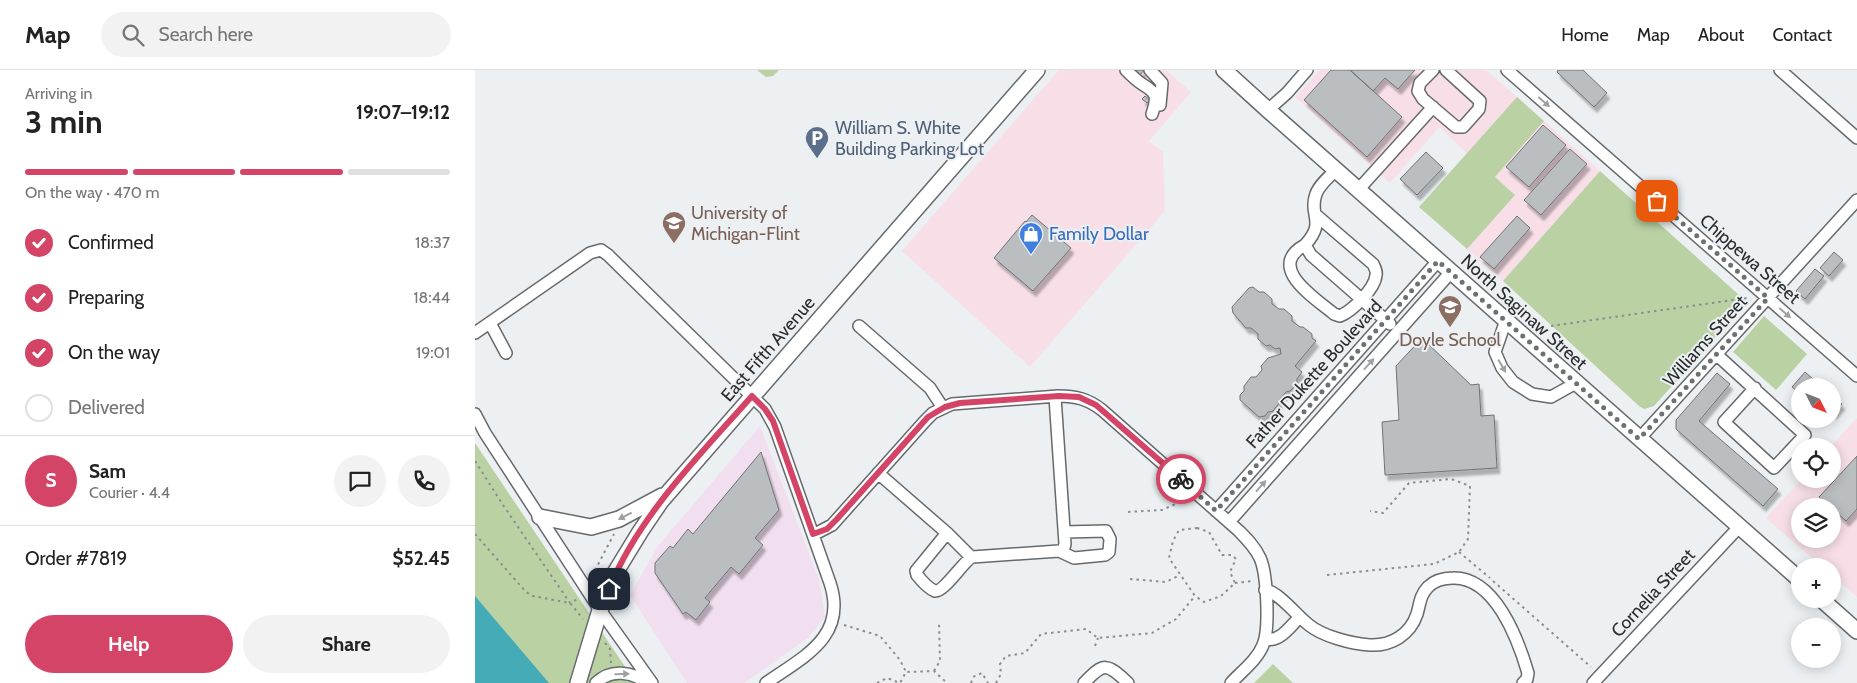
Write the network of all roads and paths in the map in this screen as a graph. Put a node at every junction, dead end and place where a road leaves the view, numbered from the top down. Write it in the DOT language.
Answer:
graph roads {
  1 [pos="1037,70"];
  2 [pos="1126,70"];
  3 [pos="1150,70"];
  4 [pos="1224,70"];
  5 [pos="1433,70"];
  6 [pos="1446,70"];
  7 [pos="1507,70"];
  8 [pos="1780,70"];
  9 [pos="1300,72"];
  10 [pos="1433,107"];
  11 [pos="1268,110"];
  12 [pos="1857,138"];
  13 [pos="1335,170"];
  14 [pos="1358,190"];
  15 [pos="1857,200"];
  16 [pos="1316,215"];
  17 [pos="1305,245"];
  18 [pos="1438,261"];
  19 [pos="1451,272"];
  20 [pos="1361,298"];
  21 [pos="1747,298"];
  22 [pos="1768,298"];
  23 [pos="1386,320"];
  24 [pos="1506,320"];
  25 [pos="490,323"];
  26 [pos="859,326"];
  27 [pos="1551,326"];
  28 [pos="1399,332"];
  29 [pos="475,334"];
  30 [pos="505,354"];
  31 [pos="1717,355"];
  32 [pos="1857,376"];
  33 [pos="1576,383"];
  34 [pos="1755,388"];
  35 [pos="752,396"];
  36 [pos="1055,397"];
  37 [pos="943,408"];
  38 [pos="475,414"];
  39 [pos="1292,424"];
  40 [pos="1305,436"];
  41 [pos="1639,439"];
  42 [pos="1266,455"];
  43 [pos="1279,466"];
  44 [pos="878,473"];
  45 [pos="668,493"];
  46 [pos="1182,501"];
  47 [pos="1216,511"];
  48 [pos="1370,511"];
  49 [pos="1128,512"];
  50 [pos="540,516"];
  51 [pos="1229,522"];
  52 [pos="1739,527"];
  53 [pos="1064,532"];
  54 [pos="947,533"];
  55 [pos="475,534"];
  56 [pos="813,534"];
  57 [pos="1063,551"];
  58 [pos="1459,552"];
  59 [pos="971,557"];
  60 [pos="1791,572"];
  61 [pos="1180,575"];
  62 [pos="1327,575"];
  63 [pos="1130,579"];
  64 [pos="1252,581"];
  65 [pos="1235,583"];
  66 [pos="1265,590"];
  67 [pos="1195,596"];
  68 [pos="570,603"];
  69 [pos="1831,608"];
  70 [pos="600,610"];
  71 [pos="1300,617"];
  72 [pos="939,622"];
  73 [pos="845,625"];
  74 [pos="1857,631"];
  75 [pos="1098,638"];
  76 [pos="1265,639"];
  77 [pos="1095,646"];
  78 [pos="934,671"];
  79 [pos="906,672"];
  80 [pos="1597,679"];
  81 [pos="578,683"];
  82 [pos="596,683"];
  83 [pos="650,683"];
  84 [pos="766,683"];
  85 [pos="877,683"];
  86 [pos="947,683"];
  87 [pos="971,683"];
  88 [pos="989,683"];
  89 [pos="996,683"];
  90 [pos="1084,683"];
  91 [pos="1128,683"];
  92 [pos="1231,683"];
  93 [pos="1523,683"];
  1 -- 35 [label="main road, East Fifth Avenue"];
  2 -- 3 [label="street"];
  4 -- 11 [label="main road, North Saginaw Street"];
  5 -- 10 [label="street"];
  6 -- 10 [label="street"];
  7 -- 22 [label="street, Chippewa Street, one-way"];
  8 -- 12 [label="street"];
  9 -- 11 [label="street"];
  10 -- 14 [label="street"];
  11 -- 13 [label="main road, North Saginaw Street"];
  13 -- 14 [label="main road, North Saginaw Street"];
  13 -- 16 [label="street"];
  14 -- 18 [label="main road, North Saginaw Street"];
  15 -- 22 [label="street, Williams Street"];
  16 -- 17 [label="street"];
  16 -- 20 [label="street"];
  17 -- 20 [label="street"];
  17 -- 20 [label="street"];
  18 -- 19 [label="main road, North Saginaw Street"];
  18 -- 23 [label="street, Father Dukette Boulevard"];
  19 -- 24 [label="main road, North Saginaw Street"];
  19 -- 28 [label="street, Father Dukette Boulevard"];
  20 -- 23 [label="street"];
  21 -- 27 [label="path"];
  22 -- 31 [label="street, Williams Street"];
  22 -- 32 [label="street, Chippewa Street, one-way"];
  23 -- 28 [label="street"];
  23 -- 39 [label="street, Father Dukette Boulevard"];
  24 -- 33 [label="main road, North Saginaw Street"];
  24 -- 33 [label="street, one-way"];
  25 -- 29 [label="street"];
  25 -- 30 [label="street"];
  25 -- 35 [label="street"];
  26 -- 37 [label="street"];
  40 -- 28 [label="street, Father Dukette Boulevard, one-way"];
  31 -- 34 [label="street"];
  31 -- 41 [label="street, Williams Street"];
  33 -- 41 [label="main road, North Saginaw Street"];
  34 -- 34 [label="street"];
  35 -- 45 [label="main road, East Fifth Avenue"];
  35 -- 56 [label="street"];
  36 -- 37 [label="street"];
  36 -- 47 [label="street"];
  36 -- 53 [label="street"];
  37 -- 44 [label="street"];
  38 -- 50 [label="street"];
  39 -- 40 [label="street"];
  39 -- 42 [label="street, Father Dukette Boulevard"];
  40 -- 43 [label="street, Father Dukette Boulevard"];
  41 -- 52 [label="main road, North Saginaw Street"];
  42 -- 43 [label="street"];
  42 -- 47 [label="street, Father Dukette Boulevard"];
  51 -- 43 [label="street, Father Dukette Boulevard, one-way"];
  44 -- 54 [label="street"];
  44 -- 56 [label="street"];
  45 -- 50 [label="main road, one-way"];
  45 -- 70 [label="main road, East Fifth Avenue"];
  46 -- 49 [label="path"];
  47 -- 51 [label="street"];
  48 -- 58 [label="path"];
  50 -- 70 [label="street"];
  51 -- 66 [label="street"];
  52 -- 60 [label="main road, North Saginaw Street"];
  52 -- 80 [label="street, Cornelia Street"];
  53 -- 57 [label="street"];
  53 -- 57 [label="street"];
  54 -- 59 [label="street"];
  54 -- 59 [label="street"];
  55 -- 68 [label="path"];
  56 -- 84 [label="street"];
  57 -- 59 [label="street"];
  58 -- 62 [label="path"];
  58 -- 80 [label="path"];
  61 -- 63 [label="path"];
  61 -- 65 [label="path"];
  61 -- 67 [label="path"];
  64 -- 65 [label="path"];
  65 -- 67 [label="path"];
  66 -- 71 [label="street"];
  66 -- 76 [label="street"];
  67 -- 75 [label="path"];
  69 -- 74 [label="main road"];
  70 -- 81 [label="main road, East Fifth Avenue"];
  70 -- 83 [label="street"];
  71 -- 76 [label="street"];
  71 -- 93 [label="street"];
  72 -- 78 [label="path"];
  73 -- 79 [label="path"];
  75 -- 77 [label="path"];
  75 -- 89 [label="path"];
  76 -- 92 [label="street"];
  78 -- 79 [label="path"];
  78 -- 86 [label="path"];
  79 -- 85 [label="path"];
  82 -- 83 [label="street, one-way"];
  87 -- 88 [label="path"];
  90 -- 91 [label="street"];
}
